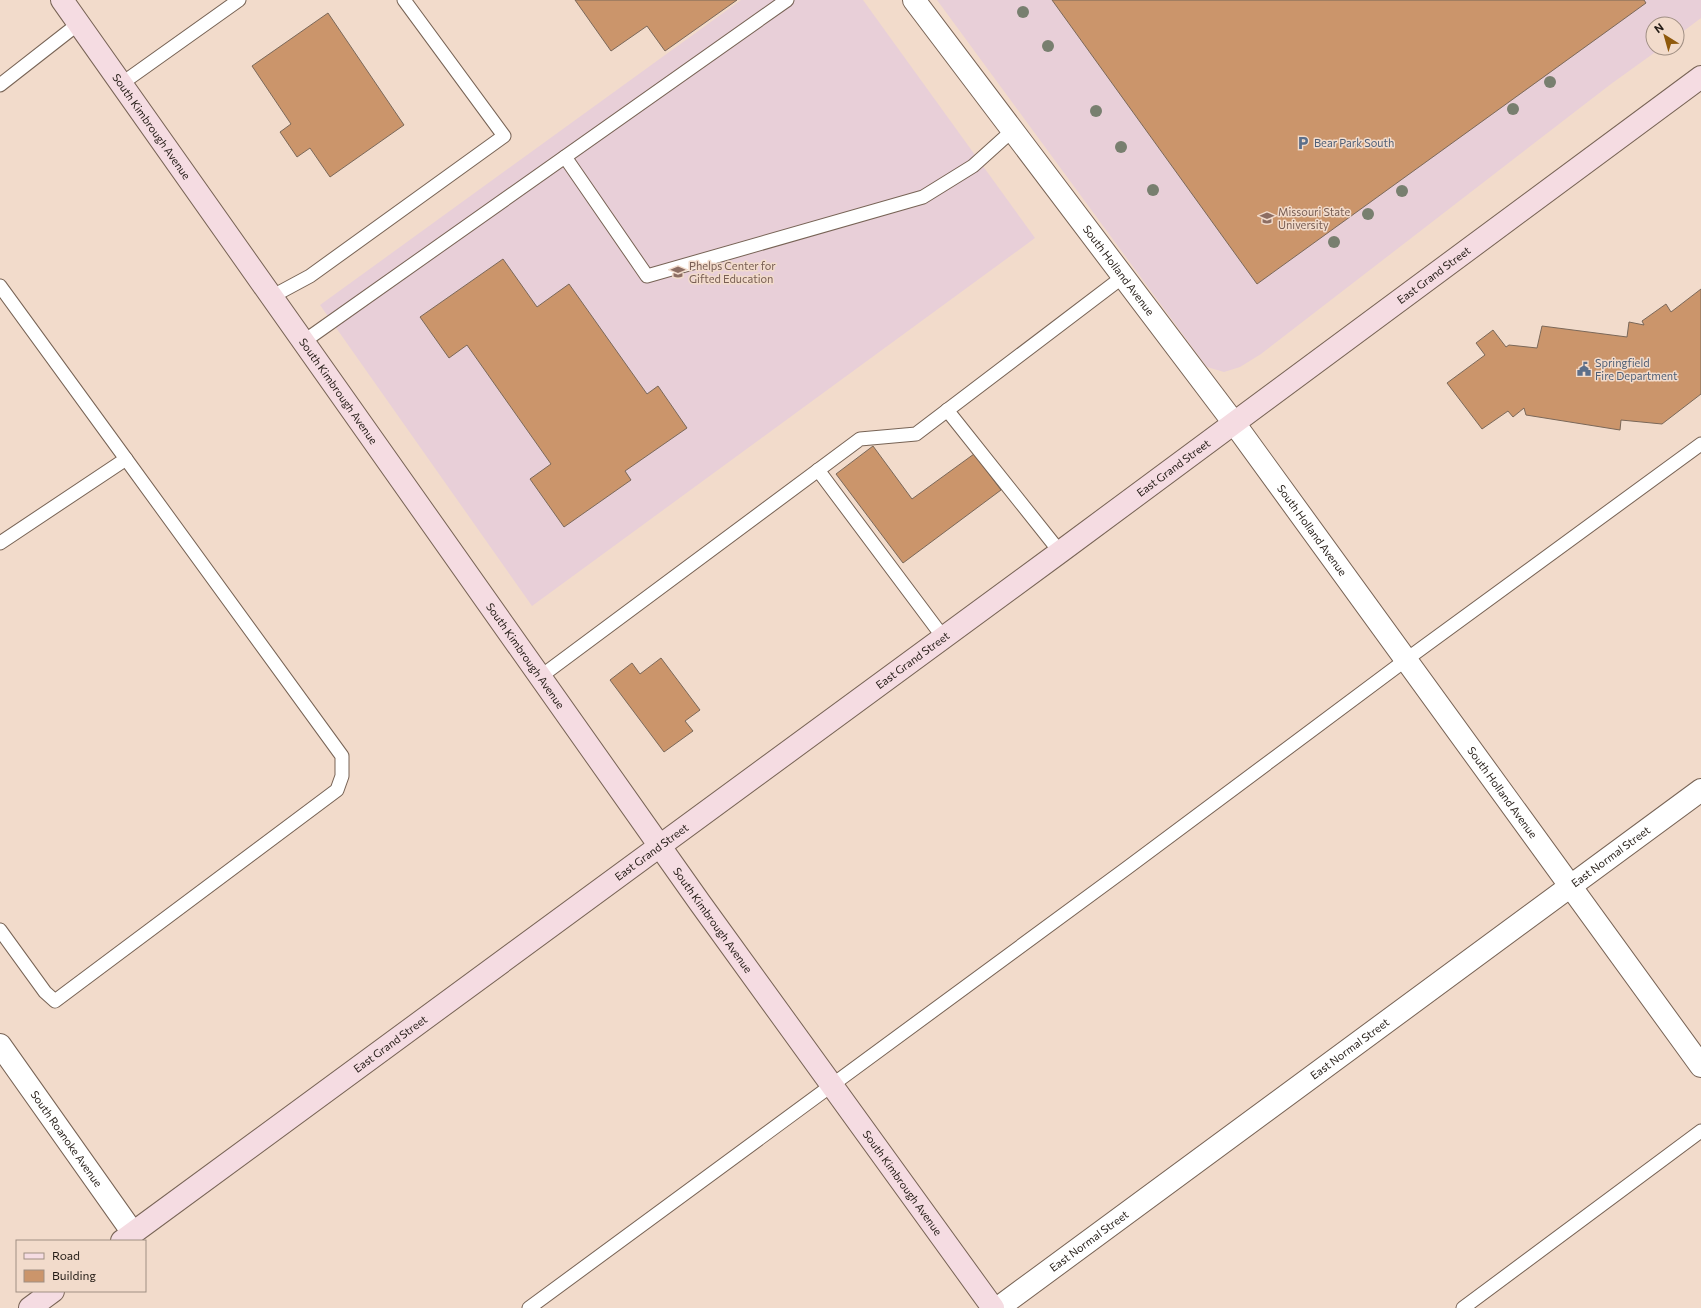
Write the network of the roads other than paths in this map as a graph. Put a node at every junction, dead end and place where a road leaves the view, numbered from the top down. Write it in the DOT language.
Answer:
graph roads {
  1 [pos="62,0"];
  2 [pos="239,0"];
  3 [pos="404,0"];
  4 [pos="787,0"];
  5 [pos="914,0"];
  6 [pos="78,24"];
  7 [pos="1701,77"];
  8 [pos="121,84"];
  9 [pos="0,85"];
  10 [pos="1013,130"];
  11 [pos="565,157"];
  12 [pos="1124,276"];
  13 [pos="0,286"];
  14 [pos="271,297"];
  15 [pos="304,342"];
  16 [pos="948,410"];
  17 [pos="1234,423"];
  18 [pos="1701,444"];
  19 [pos="126,459"];
  20 [pos="818,470"];
  21 [pos="0,543"];
  22 [pos="1060,552"];
  23 [pos="943,637"];
  24 [pos="1407,659"];
  25 [pos="540,677"];
  26 [pos="1701,790"];
  27 [pos="660,846"];
  28 [pos="1571,886"];
  29 [pos="0,930"];
  30 [pos="0,1045"];
  31 [pos="1701,1066"];
  32 [pos="831,1086"];
  33 [pos="1701,1131"];
  34 [pos="127,1237"];
  35 [pos="52,1292"];
  36 [pos="30,1308"];
  37 [pos="529,1308"];
  38 [pos="993,1308"];
  39 [pos="998,1308"];
  40 [pos="1463,1308"];
  1 -- 6 [label="main road, South Kimbrough Avenue"];
  2 -- 8 [label="lane"];
  3 -- 14 [label="lane"];
  4 -- 11 [label="lane"];
  5 -- 10 [label="street, South Holland Avenue"];
  6 -- 8 [label="main road, South Kimbrough Avenue"];
  6 -- 9 [label="lane"];
  7 -- 17 [label="main road, East Grand Street"];
  8 -- 14 [label="main road, South Kimbrough Avenue"];
  10 -- 11 [label="lane"];
  10 -- 12 [label="street, South Holland Avenue"];
  11 -- 15 [label="lane"];
  12 -- 16 [label="lane"];
  12 -- 17 [label="street, South Holland Avenue"];
  13 -- 19 [label="lane"];
  14 -- 15 [label="main road, South Kimbrough Avenue"];
  15 -- 25 [label="main road, South Kimbrough Avenue"];
  16 -- 20 [label="lane"];
  16 -- 22 [label="lane"];
  17 -- 22 [label="main road, East Grand Street"];
  17 -- 24 [label="street, South Holland Avenue"];
  18 -- 24 [label="lane"];
  19 -- 21 [label="lane"];
  19 -- 29 [label="lane"];
  20 -- 23 [label="lane"];
  20 -- 25 [label="lane"];
  22 -- 23 [label="main road, East Grand Street"];
  23 -- 27 [label="main road, East Grand Street"];
  24 -- 28 [label="street, South Holland Avenue"];
  24 -- 32 [label="lane"];
  25 -- 27 [label="main road, South Kimbrough Avenue"];
  26 -- 28 [label="street, East Normal Street"];
  27 -- 32 [label="main road, South Kimbrough Avenue"];
  27 -- 34 [label="main road, East Grand Street"];
  28 -- 31 [label="street, South Holland Avenue"];
  28 -- 39 [label="street, East Normal Street"];
  30 -- 34 [label="street, South Roanoke Avenue"];
  32 -- 37 [label="lane"];
  32 -- 38 [label="main road, South Kimbrough Avenue"];
  33 -- 40 [label="lane"];
  35 -- 36 [label="main road"];
}
